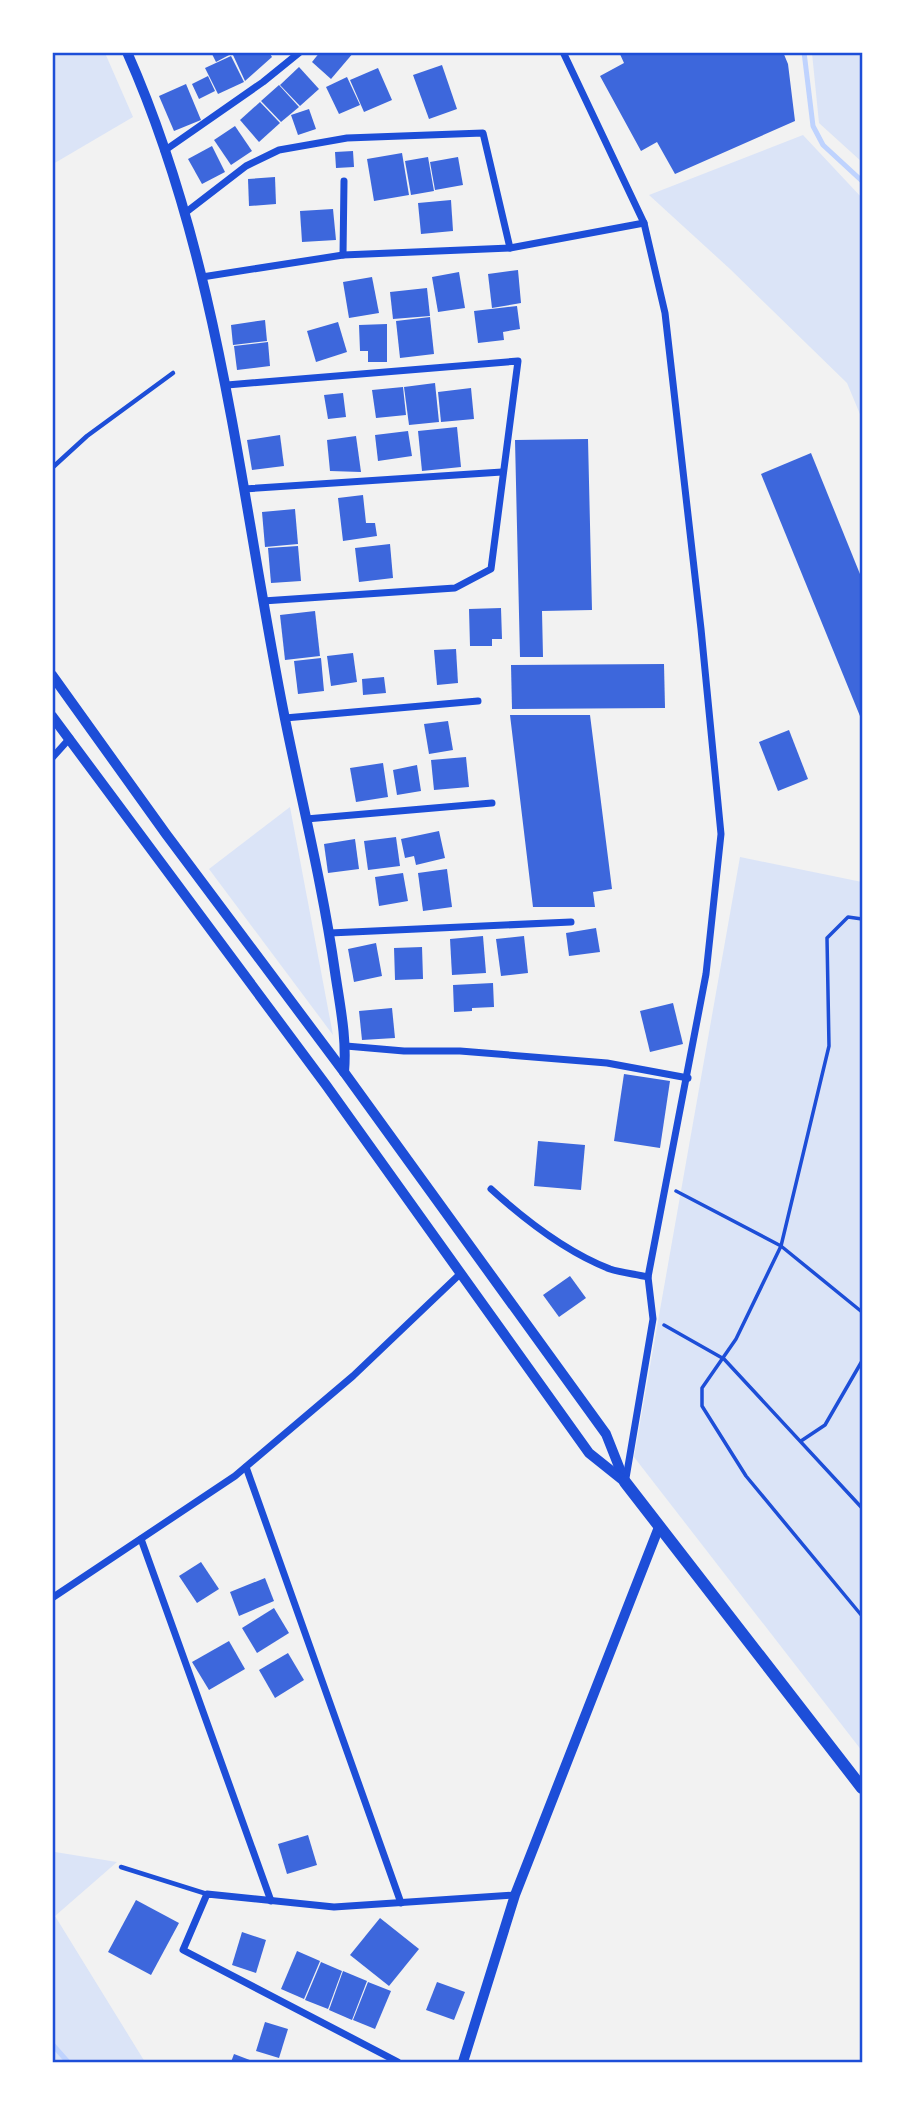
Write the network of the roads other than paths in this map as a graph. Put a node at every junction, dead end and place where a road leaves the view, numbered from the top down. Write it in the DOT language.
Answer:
graph roads {
  1 [pos="127,52"];
  2 [pos="300,52"];
  3 [pos="563,52"];
  4 [pos="164,150"];
  5 [pos="344,181"];
  6 [pos="185,213"];
  7 [pos="643,223"];
  8 [pos="510,248"];
  9 [pos="343,255"];
  10 [pos="202,277"];
  11 [pos="173,373"];
  12 [pos="227,385"];
  13 [pos="52,468"];
  14 [pos="502,472"];
  15 [pos="244,489"];
  16 [pos="263,601"];
  17 [pos="52,675"];
  18 [pos="478,701"];
  19 [pos="52,716"];
  20 [pos="285,718"];
  21 [pos="70,738"];
  22 [pos="52,758"];
  23 [pos="492,803"];
  24 [pos="306,820"];
  25 [pos="571,922"];
  26 [pos="330,933"];
  27 [pos="346,1046"];
  28 [pos="344,1072"];
  29 [pos="688,1078"];
  30 [pos="326,1085"];
  31 [pos="491,1188"];
  32 [pos="482,1264"];
  33 [pos="460,1274"];
  34 [pos="648,1277"];
  35 [pos="246,1467"];
  36 [pos="625,1482"];
  37 [pos="659,1527"];
  38 [pos="141,1539"];
  39 [pos="52,1598"];
  40 [pos="863,1788"];
  41 [pos="121,1867"];
  42 [pos="207,1894"];
  43 [pos="514,1895"];
  44 [pos="271,1901"];
  45 [pos="401,1903"];
  46 [pos="398,2063"];
  47 [pos="463,2063"];
  1 -- 4 [label="main road"];
  2 -- 4 [label="street"];
  3 -- 7 [label="street"];
  4 -- 6 [label="main road"];
  5 -- 9 [label="street"];
  6 -- 8 [label="street"];
  6 -- 10 [label="main road"];
  7 -- 8 [label="street"];
  7 -- 29 [label="street"];
  8 -- 9 [label="street"];
  9 -- 10 [label="street"];
  10 -- 12 [label="main road"];
  11 -- 13 [label="lane"];
  12 -- 14 [label="street"];
  12 -- 15 [label="main road"];
  14 -- 15 [label="street"];
  14 -- 16 [label="street"];
  15 -- 16 [label="main road"];
  16 -- 20 [label="main road"];
  17 -- 28 [label="main road"];
  18 -- 20 [label="street"];
  19 -- 21 [label="main road"];
  20 -- 24 [label="main road"];
  21 -- 22 [label="street"];
  21 -- 30 [label="main road"];
  23 -- 24 [label="street"];
  24 -- 26 [label="main road"];
  25 -- 26 [label="street"];
  26 -- 27 [label="main road"];
  27 -- 28 [label="main road"];
  27 -- 29 [label="street"];
  28 -- 30 [label="main road"];
  28 -- 32 [label="main road"];
  29 -- 34 [label="street"];
  30 -- 33 [label="main road"];
  31 -- 34 [label="street"];
  32 -- 33 [label="main road"];
  32 -- 36 [label="main road"];
  33 -- 35 [label="street"];
  33 -- 36 [label="main road"];
  34 -- 36 [label="street"];
  35 -- 38 [label="street"];
  35 -- 45 [label="street"];
  36 -- 37 [label="main road"];
  37 -- 40 [label="main road"];
  37 -- 43 [label="street"];
  38 -- 39 [label="street"];
  38 -- 44 [label="street"];
  41 -- 42 [label="lane"];
  42 -- 44 [label="street"];
  42 -- 46 [label="street"];
  43 -- 45 [label="street"];
  43 -- 47 [label="street"];
  44 -- 45 [label="street"];
}
